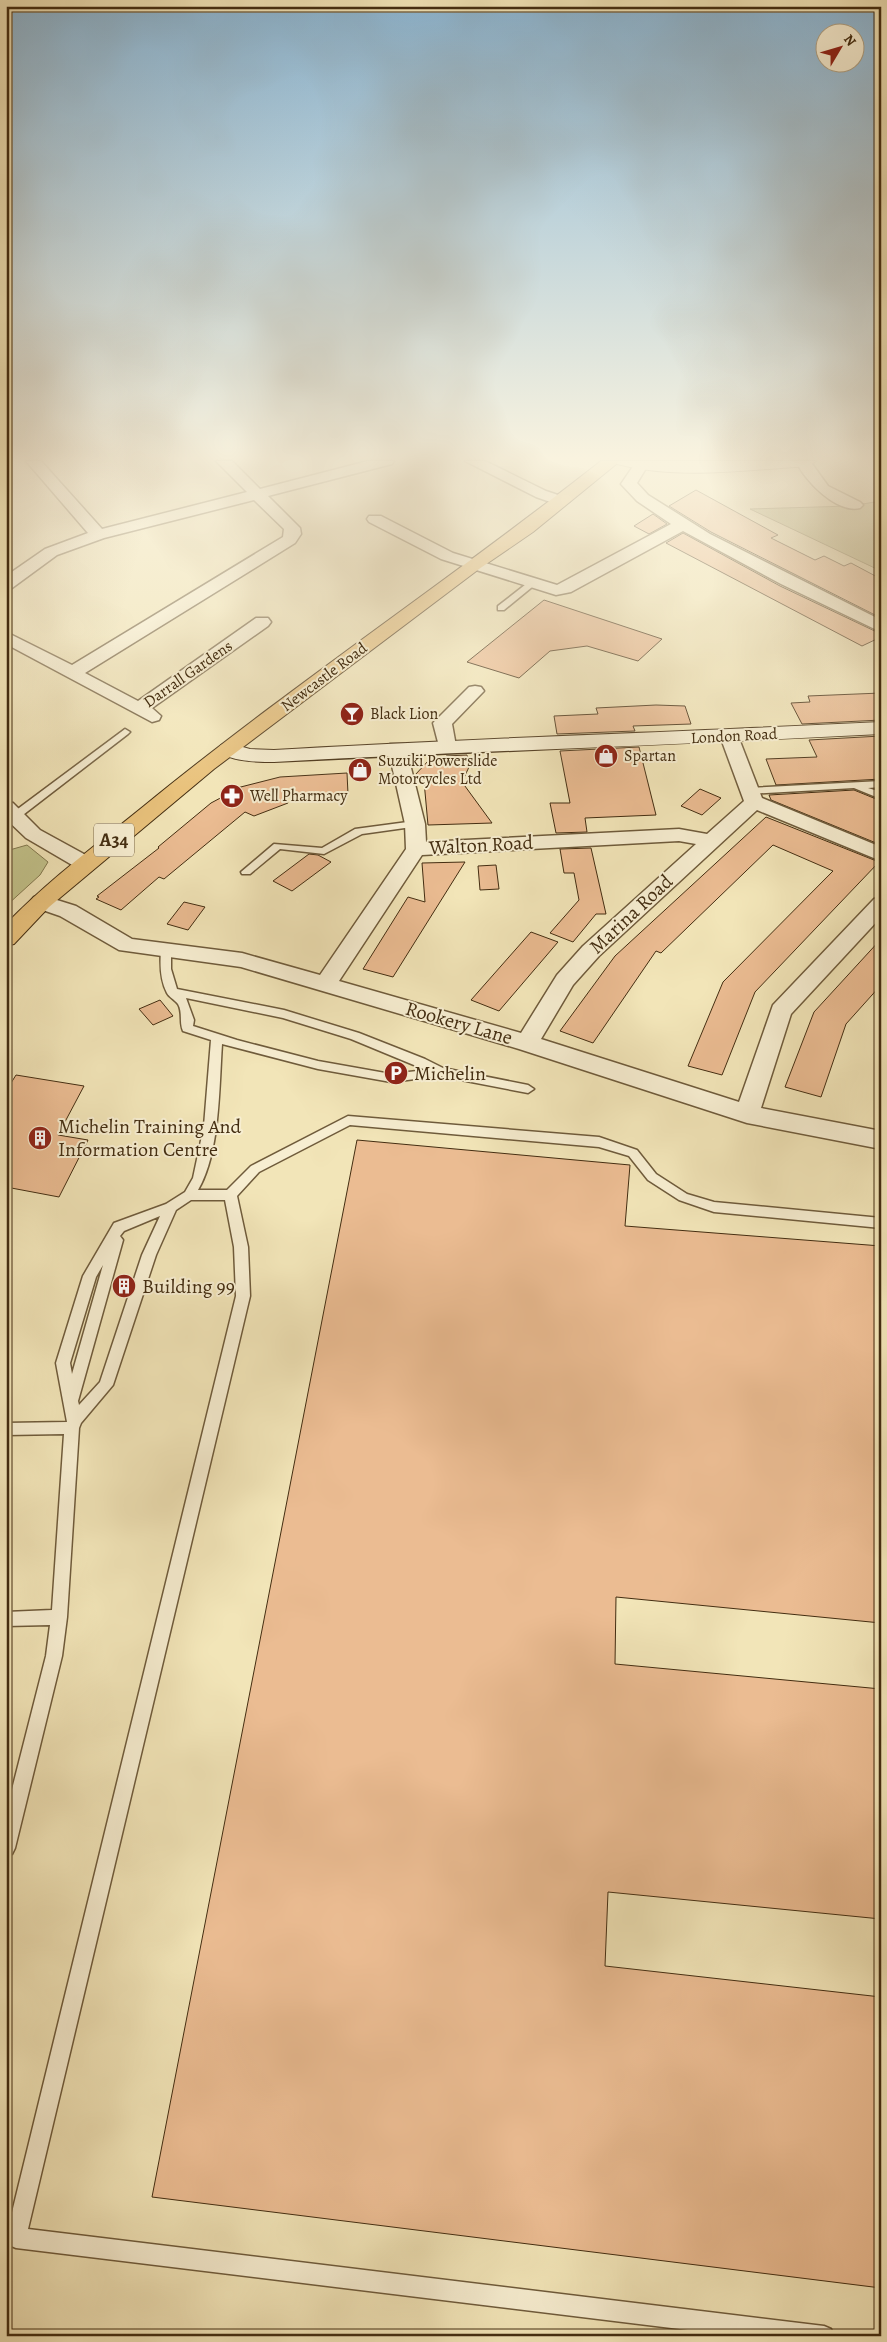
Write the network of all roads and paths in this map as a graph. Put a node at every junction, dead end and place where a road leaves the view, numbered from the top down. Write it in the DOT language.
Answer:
graph roads {
  1 [pos="25,570"];
  2 [pos="240,570"];
  3 [pos="466,570"];
  4 [pos="490,570"];
  5 [pos="598,570"];
  6 [pos="770,570"];
  7 [pos="6,584"];
  8 [pos="533,584"];
  9 [pos="501,608"];
  10 [pos="262,622"];
  11 [pos="881,627"];
  12 [pos="6,638"];
  13 [pos="72,674"];
  14 [pos="475,691"];
  15 [pos="881,728"];
  16 [pos="125,732"];
  17 [pos="729,736"];
  18 [pos="447,746"];
  19 [pos="398,748"];
  20 [pos="228,749"];
  21 [pos="881,784"];
  22 [pos="854,786"];
  23 [pos="751,796"];
  24 [pos="881,796"];
  25 [pos="11,812"];
  26 [pos="415,824"];
  27 [pos="710,841"];
  28 [pos="416,848"];
  29 [pos="881,855"];
  30 [pos="86,864"];
  31 [pos="246,872"];
  32 [pos="41,902"];
  33 [pos="881,904"];
  34 [pos="6,938"];
  35 [pos="166,950"];
  36 [pos="325,985"];
  37 [pos="172,992"];
  38 [pos="217,1038"];
  39 [pos="527,1043"];
  40 [pos="440,1072"];
  41 [pos="528,1089"];
  42 [pos="747,1114"];
  43 [pos="881,1140"];
  44 [pos="189,1195"];
  45 [pos="230,1195"];
  46 [pos="171,1207"];
  47 [pos="881,1223"];
  48 [pos="74,1424"];
  49 [pos="6,1429"];
  50 [pos="60,1617"];
  51 [pos="6,1619"];
  52 [pos="6,1848"];
  53 [pos="824,2336"];
  1 -- 7 [label="street"];
  2 -- 13 [label="street"];
  3 -- 20 [label="highway, Newcastle Road / A34"];
  4 -- 8 [label="street"];
  5 -- 8 [label="street"];
  6 -- 11 [label="street"];
  8 -- 9 [label="lane"];
  10 -- 13 [label="street, Darrall Gardens"];
  12 -- 13 [label="street"];
  14 -- 18 [label="street"];
  15 -- 17 [label="main road, London Road"];
  16 -- 25 [label="lane"];
  17 -- 18 [label="main road, London Road"];
  17 -- 23 [label="street"];
  18 -- 19 [label="main road, London Road"];
  19 -- 20 [label="main road, London Road"];
  19 -- 26 [label="street"];
  20 -- 30 [label="highway, A34"];
  21 -- 22 [label="lane"];
  22 -- 23 [label="lane"];
  22 -- 24 [label="lane"];
  23 -- 27 [label="street, Marina Road"];
  23 -- 29 [label="street"];
  25 -- 30 [label="street"];
  26 -- 28 [label="street"];
  26 -- 31 [label="lane"];
  27 -- 28 [label="street, Walton Road"];
  27 -- 39 [label="street, Marina Road"];
  28 -- 36 [label="street, Walton Road"];
  30 -- 32 [label="highway, A34"];
  32 -- 34 [label="highway, A34"];
  32 -- 35 [label="street, Rookery Lane"];
  33 -- 42 [label="street"];
  35 -- 36 [label="street, Rookery Lane"];
  35 -- 37 [label="lane"];
  36 -- 39 [label="street, Rookery Lane"];
  37 -- 38 [label="lane"];
  37 -- 40 [label="lane"];
  38 -- 40 [label="lane"];
  38 -- 44 [label="lane"];
  39 -- 42 [label="street, Rookery Lane"];
  40 -- 41 [label="lane"];
  42 -- 43 [label="street, Rookery Lane"];
  44 -- 45 [label="lane"];
  44 -- 46 [label="lane"];
  45 -- 47 [label="lane"];
  45 -- 53 [label="lane"];
  46 -- 48 [label="lane"];
  46 -- 48 [label="lane"];
  48 -- 49 [label="lane"];
  48 -- 50 [label="lane"];
  50 -- 51 [label="lane"];
  50 -- 52 [label="lane"];
}
